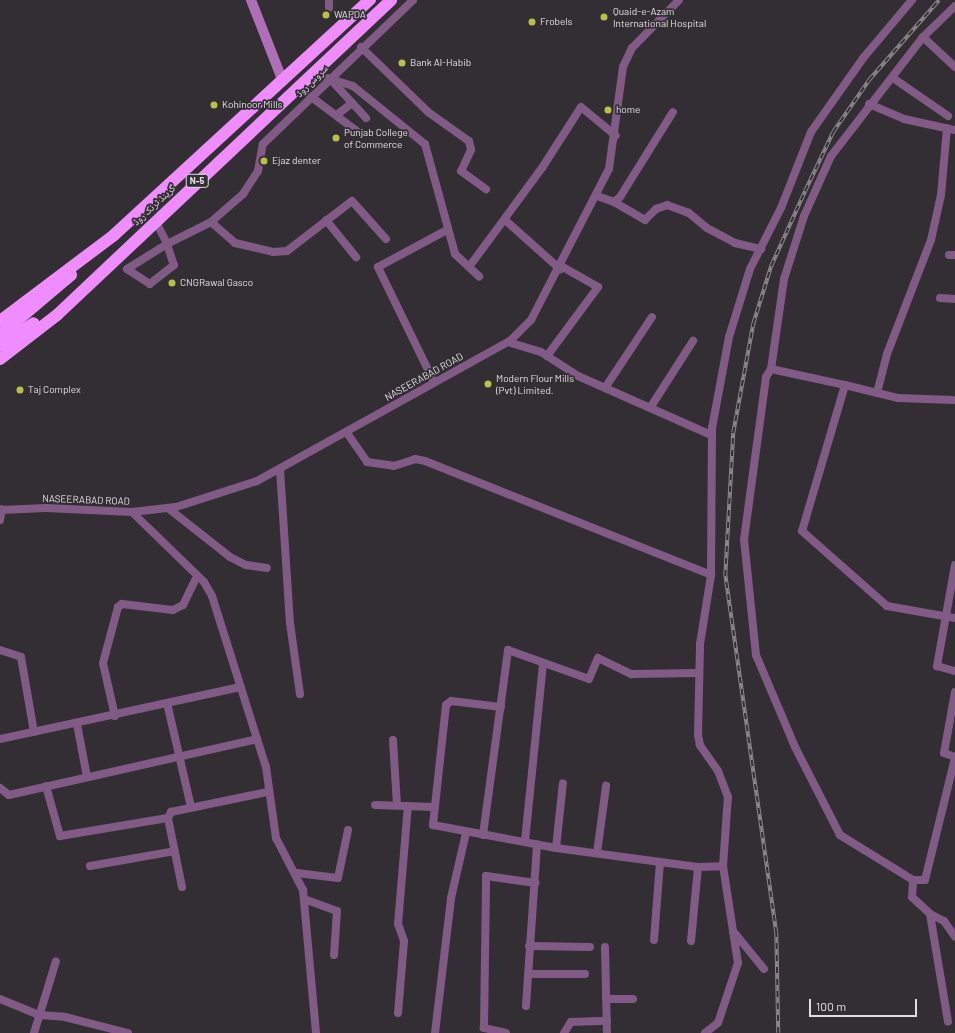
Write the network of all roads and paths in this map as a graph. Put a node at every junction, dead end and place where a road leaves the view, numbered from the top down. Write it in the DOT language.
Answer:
graph roads {
  1 [pos="251,0"];
  2 [pos="370,0"];
  3 [pos="391,0"];
  4 [pos="413,0"];
  5 [pos="679,0"];
  6 [pos="912,0"];
  7 [pos="955,6"];
  8 [pos="923,37"];
  9 [pos="361,46"];
  10 [pos="955,67"];
  11 [pos="893,78"];
  12 [pos="282,79"];
  13 [pos="330,80"];
  14 [pos="310,96"];
  15 [pos="352,103"];
  16 [pos="869,104"];
  17 [pos="673,112"];
  18 [pos="338,114"];
  19 [pos="948,116"];
  20 [pos="366,118"];
  21 [pos="951,129"];
  22 [pos="358,132"];
  23 [pos="616,136"];
  24 [pos="486,189"];
  25 [pos="597,196"];
  26 [pos="614,202"];
  27 [pos="155,220"];
  28 [pos="326,220"];
  29 [pos="505,220"];
  30 [pos="211,222"];
  31 [pos="447,230"];
  32 [pos="114,235"];
  33 [pos="386,239"];
  34 [pos="167,244"];
  35 [pos="760,250"];
  36 [pos="356,257"];
  37 [pos="112,261"];
  38 [pos="469,267"];
  39 [pos="561,267"];
  40 [pos="479,276"];
  41 [pos="940,298"];
  42 [pos="955,299"];
  43 [pos="652,318"];
  44 [pos="0,321"];
  45 [pos="0,335"];
  46 [pos="693,341"];
  47 [pos="508,342"];
  48 [pos="0,345"];
  49 [pos="547,356"];
  50 [pos="0,359"];
  51 [pos="771,368"];
  52 [pos="434,382"];
  53 [pos="845,385"];
  54 [pos="605,388"];
  55 [pos="877,393"];
  56 [pos="953,400"];
  57 [pos="650,408"];
  58 [pos="348,433"];
  59 [pos="711,435"];
  60 [pos="280,469"];
  61 [pos="168,508"];
  62 [pos="1,510"];
  63 [pos="132,512"];
  64 [pos="0,520"];
  65 [pos="955,565"];
  66 [pos="267,568"];
  67 [pos="711,575"];
  68 [pos="197,576"];
  69 [pos="954,576"];
  70 [pos="945,616"];
  71 [pos="955,618"];
  72 [pos="0,650"];
  73 [pos="543,663"];
  74 [pos="955,671"];
  75 [pos="699,673"];
  76 [pos="240,687"];
  77 [pos="955,692"];
  78 [pos="300,694"];
  79 [pos="166,703"];
  80 [pos="501,707"];
  81 [pos="115,716"];
  82 [pos="77,724"];
  83 [pos="34,732"];
  84 [pos="0,739"];
  85 [pos="257,739"];
  86 [pos="393,740"];
  87 [pos="179,756"];
  88 [pos="955,757"];
  89 [pos="87,777"];
  90 [pos="563,783"];
  91 [pos="46,786"];
  92 [pos="606,786"];
  93 [pos="0,788"];
  94 [pos="268,792"];
  95 [pos="375,805"];
  96 [pos="397,805"];
  97 [pos="408,806"];
  98 [pos="191,807"];
  99 [pos="435,807"];
  100 [pos="168,818"];
  101 [pos="348,830"];
  102 [pos="466,832"];
  103 [pos="484,835"];
  104 [pos="525,841"];
  105 [pos="537,844"];
  106 [pos="556,848"];
  107 [pos="175,850"];
  108 [pos="597,853"];
  109 [pos="660,862"];
  110 [pos="90,866"];
  111 [pos="723,866"];
  112 [pos="698,867"];
  113 [pos="297,873"];
  114 [pos="913,880"];
  115 [pos="536,883"];
  116 [pos="182,887"];
  117 [pos="304,899"];
  118 [pos="930,914"];
  119 [pos="733,931"];
  120 [pos="955,937"];
  121 [pos="654,940"];
  122 [pos="692,941"];
  123 [pos="530,946"];
  124 [pos="590,947"];
  125 [pos="605,948"];
  126 [pos="334,955"];
  127 [pos="56,961"];
  128 [pos="764,969"];
  129 [pos="528,974"];
  130 [pos="585,974"];
  131 [pos="0,999"];
  132 [pos="633,999"];
  133 [pos="606,1000"];
  134 [pos="526,1006"];
  135 [pos="398,1013"];
  136 [pos="39,1015"];
  137 [pos="607,1020"];
  138 [pos="948,1022"];
  139 [pos="34,1033"];
  140 [pos="128,1033"];
  141 [pos="316,1033"];
  142 [pos="434,1033"];
  143 [pos="506,1033"];
  144 [pos="564,1033"];
  145 [pos="607,1033"];
  146 [pos="705,1033"];
  1 -- 12 [label="main road"];
  2 -- 12 [label="highway, گرینڈ ٹرنک روڈ / N-5"];
  3 -- 27 [label="highway, گرینڈ ٹرنک روڈ / N-5"];
  4 -- 9 [label="street, سروس روڈ"];
  5 -- 23 [label="street, NASEERABAD ROAD"];
  6 -- 35 [label="street"];
  7 -- 8 [label="street"];
  8 -- 10 [label="street"];
  8 -- 11 [label="street"];
  9 -- 13 [label="street, سروس روڈ"];
  9 -- 24 [label="street"];
  11 -- 16 [label="street"];
  11 -- 19 [label="street"];
  12 -- 32 [label="highway, گرینڈ ٹرنک روڈ / N-5"];
  13 -- 14 [label="street, سروس روڈ"];
  13 -- 15 [label="street"];
  13 -- 31 [label="street"];
  14 -- 18 [label="street"];
  14 -- 30 [label="street, سروس روڈ"];
  15 -- 18 [label="street"];
  15 -- 20 [label="street"];
  16 -- 21 [label="street"];
  16 -- 51 [label="street"];
  17 -- 26 [label="street"];
  18 -- 22 [label="street"];
  21 -- 55 [label="street"];
  23 -- 25 [label="street, NASEERABAD ROAD"];
  23 -- 29 [label="street"];
  25 -- 26 [label="street"];
  25 -- 39 [label="street, NASEERABAD ROAD"];
  26 -- 35 [label="street"];
  27 -- 34 [label="street"];
  27 -- 37 [label="highway, گرینڈ ٹرنک روڈ / N-5"];
  28 -- 30 [label="street"];
  28 -- 33 [label="street"];
  28 -- 36 [label="street"];
  29 -- 38 [label="street"];
  29 -- 39 [label="street"];
  30 -- 34 [label="street, سروس روڈ"];
  31 -- 38 [label="street"];
  31 -- 52 [label="street"];
  32 -- 44 [label="highway, گرینڈ ٹرنک روڈ / N-5"];
  32 -- 45 [label="highway"];
  34 -- 34 [label="street, سروس روڈ"];
  35 -- 59 [label="street"];
  37 -- 48 [label="highway"];
  37 -- 50 [label="highway, گرینڈ ٹرنک روڈ / N-5"];
  38 -- 40 [label="street"];
  39 -- 47 [label="street, NASEERABAD ROAD"];
  39 -- 49 [label="street"];
  41 -- 42 [label="street"];
  43 -- 54 [label="street"];
  46 -- 57 [label="street"];
  47 -- 49 [label="street"];
  47 -- 52 [label="street, NASEERABAD ROAD"];
  49 -- 54 [label="street"];
  51 -- 53 [label="street"];
  51 -- 114 [label="street"];
  52 -- 58 [label="street, NASEERABAD ROAD"];
  53 -- 55 [label="street"];
  53 -- 70 [label="street"];
  54 -- 57 [label="street"];
  55 -- 56 [label="street"];
  57 -- 59 [label="street"];
  58 -- 60 [label="street, NASEERABAD ROAD"];
  58 -- 67 [label="street"];
  59 -- 67 [label="street"];
  60 -- 61 [label="street, NASEERABAD ROAD"];
  60 -- 78 [label="street"];
  61 -- 63 [label="street, NASEERABAD ROAD"];
  61 -- 66 [label="street"];
  62 -- 63 [label="street, NASEERABAD ROAD"];
  62 -- 64 [label="street"];
  63 -- 68 [label="street"];
  65 -- 69 [label="street"];
  67 -- 75 [label="street"];
  68 -- 76 [label="street"];
  68 -- 81 [label="street"];
  69 -- 70 [label="street"];
  70 -- 71 [label="street"];
  70 -- 74 [label="street"];
  72 -- 83 [label="street"];
  73 -- 75 [label="street"];
  73 -- 80 [label="street"];
  73 -- 104 [label="street"];
  75 -- 111 [label="street"];
  76 -- 79 [label="street"];
  76 -- 85 [label="street"];
  77 -- 88 [label="street"];
  79 -- 81 [label="street"];
  79 -- 87 [label="street"];
  80 -- 99 [label="street"];
  80 -- 103 [label="street"];
  81 -- 82 [label="street"];
  82 -- 83 [label="street"];
  82 -- 89 [label="street"];
  83 -- 84 [label="street"];
  85 -- 87 [label="street"];
  85 -- 94 [label="street"];
  86 -- 96 [label="street"];
  87 -- 89 [label="street"];
  87 -- 98 [label="street"];
  88 -- 114 [label="street"];
  89 -- 91 [label="street"];
  90 -- 106 [label="street"];
  91 -- 93 [label="street"];
  91 -- 100 [label="street"];
  92 -- 108 [label="street"];
  94 -- 98 [label="street"];
  94 -- 113 [label="street"];
  95 -- 96 [label="street"];
  96 -- 97 [label="street"];
  97 -- 99 [label="street"];
  97 -- 135 [label="street"];
  98 -- 100 [label="street"];
  99 -- 102 [label="street"];
  100 -- 107 [label="street"];
  101 -- 113 [label="street"];
  102 -- 103 [label="street"];
  102 -- 142 [label="street"];
  103 -- 104 [label="street"];
  104 -- 105 [label="street"];
  105 -- 106 [label="street"];
  105 -- 115 [label="street"];
  106 -- 108 [label="street"];
  107 -- 110 [label="street"];
  107 -- 116 [label="street"];
  108 -- 109 [label="street"];
  109 -- 112 [label="street"];
  109 -- 121 [label="street"];
  111 -- 112 [label="street"];
  111 -- 119 [label="street"];
  112 -- 122 [label="street"];
  113 -- 117 [label="street"];
  114 -- 118 [label="street"];
  115 -- 123 [label="street"];
  115 -- 143 [label="street"];
  117 -- 126 [label="street"];
  117 -- 141 [label="street"];
  118 -- 120 [label="street"];
  118 -- 138 [label="street"];
  119 -- 128 [label="street"];
  119 -- 146 [label="street"];
  123 -- 124 [label="street"];
  123 -- 129 [label="street"];
  125 -- 133 [label="street"];
  127 -- 136 [label="street"];
  129 -- 130 [label="street"];
  129 -- 134 [label="street"];
  131 -- 136 [label="street"];
  132 -- 133 [label="street"];
  133 -- 137 [label="street"];
  136 -- 139 [label="street"];
  136 -- 140 [label="street"];
  137 -- 144 [label="street"];
  137 -- 145 [label="street"];
}
